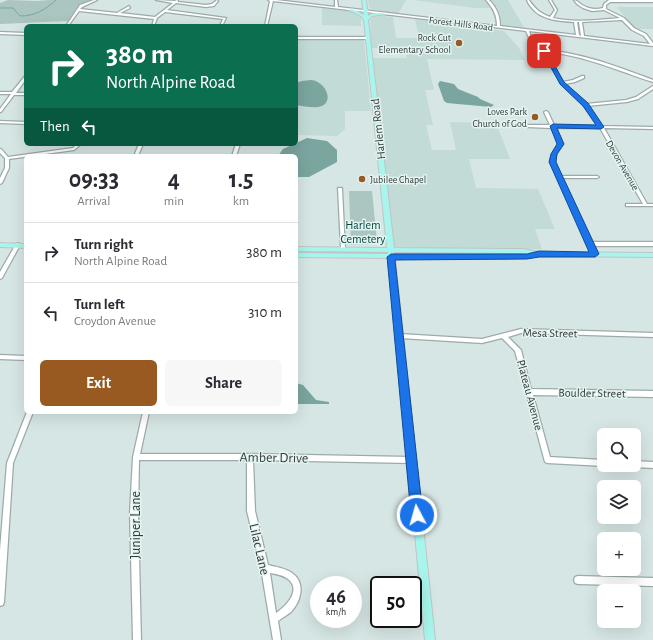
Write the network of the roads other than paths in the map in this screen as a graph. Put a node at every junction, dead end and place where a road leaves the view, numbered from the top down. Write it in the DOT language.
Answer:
graph roads {
  1 [pos="96,0"];
  2 [pos="157,0"];
  3 [pos="271,0"];
  4 [pos="336,0"];
  5 [pos="364,0"];
  6 [pos="487,0"];
  7 [pos="528,0"];
  8 [pos="550,0"];
  9 [pos="575,0"];
  10 [pos="177,1"];
  11 [pos="217,1"];
  12 [pos="653,1"];
  13 [pos="365,6"];
  14 [pos="129,7"];
  15 [pos="337,8"];
  16 [pos="604,9"];
  17 [pos="79,10"];
  18 [pos="351,10"];
  19 [pos="165,11"];
  20 [pos="365,12"];
  21 [pos="118,13"];
  22 [pos="383,14"];
  23 [pos="554,15"];
  24 [pos="156,18"];
  25 [pos="551,18"];
  26 [pos="560,19"];
  27 [pos="623,19"];
  28 [pos="366,20"];
  29 [pos="575,21"];
  30 [pos="580,21"];
  31 [pos="68,24"];
  32 [pos="154,24"];
  33 [pos="222,24"];
  34 [pos="266,24"];
  35 [pos="498,27"];
  36 [pos="527,30"];
  37 [pos="0,33"];
  38 [pos="24,34"];
  39 [pos="578,36"];
  40 [pos="583,37"];
  41 [pos="298,38"];
  42 [pos="368,38"];
  43 [pos="653,45"];
  44 [pos="544,51"];
  45 [pos="583,77"];
  46 [pos="24,79"];
  47 [pos="653,81"];
  48 [pos="562,83"];
  49 [pos="653,87"];
  50 [pos="0,93"];
  51 [pos="13,93"];
  52 [pos="24,94"];
  53 [pos="585,105"];
  54 [pos="0,111"];
  55 [pos="546,112"];
  56 [pos="0,122"];
  57 [pos="24,122"];
  58 [pos="527,126"];
  59 [pos="553,126"];
  60 [pos="601,127"];
  61 [pos="653,128"];
  62 [pos="77,146"];
  63 [pos="0,150"];
  64 [pos="37,154"];
  65 [pos="24,156"];
  66 [pos="7,158"];
  67 [pos="560,177"];
  68 [pos="597,177"];
  69 [pos="0,183"];
  70 [pos="340,190"];
  71 [pos="628,205"];
  72 [pos="646,205"];
  73 [pos="653,205"];
  74 [pos="590,244"];
  75 [pos="653,244"];
  76 [pos="0,245"];
  77 [pos="18,245"];
  78 [pos="24,246"];
  79 [pos="298,249"];
  80 [pos="343,249"];
  81 [pos="391,253"];
  82 [pos="595,254"];
  83 [pos="298,255"];
  84 [pos="653,255"];
  85 [pos="0,277"];
  86 [pos="503,335"];
  87 [pos="653,335"];
  88 [pos="400,336"];
  89 [pos="0,357"];
  90 [pos="24,358"];
  91 [pos="530,392"];
  92 [pos="653,394"];
  93 [pos="29,414"];
  94 [pos="146,414"];
  95 [pos="136,457"];
  96 [pos="250,457"];
  97 [pos="411,460"];
  98 [pos="597,463"];
  99 [pos="641,464"];
  100 [pos="653,465"];
  101 [pos="2,557"];
  102 [pos="265,568"];
  103 [pos="578,580"];
  104 [pos="653,582"];
  105 [pos="0,602"];
  106 [pos="274,619"];
  107 [pos="137,640"];
  108 [pos="277,640"];
  109 [pos="430,640"];
  1 -- 17 [label="street"];
  2 -- 10 [label="street"];
  3 -- 15 [label="street, Forest Hills Road"];
  3 -- 34 [label="street"];
  4 -- 15 [label="street"];
  5 -- 13 [label="main road, Harlem Road"];
  6 -- 35 [label="street"];
  7 -- 25 [label="street"];
  8 -- 23 [label="street"];
  9 -- 16 [label="street"];
  10 -- 11 [label="street"];
  10 -- 19 [label="street"];
  12 -- 16 [label="street"];
  13 -- 20 [label="main road, Harlem Road"];
  13 -- 22 [label="main road"];
  14 -- 21 [label="street"];
  15 -- 18 [label="street, Forest Hills Road"];
  16 -- 27 [label="street"];
  17 -- 21 [label="street"];
  17 -- 31 [label="street"];
  18 -- 20 [label="street, Forest Hills Road"];
  18 -- 28 [label="main road"];
  19 -- 24 [label="street"];
  19 -- 33 [label="street"];
  20 -- 22 [label="street, Forest Hills Road"];
  20 -- 28 [label="main road, Harlem Road"];
  21 -- 24 [label="street"];
  22 -- 28 [label="main road"];
  22 -- 35 [label="street, Forest Hills Road"];
  23 -- 25 [label="street"];
  23 -- 26 [label="street"];
  24 -- 32 [label="street"];
  25 -- 26 [label="street"];
  26 -- 29 [label="street"];
  27 -- 30 [label="street"];
  27 -- 43 [label="street"];
  28 -- 42 [label="main road, Harlem Road"];
  29 -- 30 [label="street"];
  29 -- 39 [label="street"];
  30 -- 40 [label="street"];
  35 -- 36 [label="street, Forest Hills Road"];
  36 -- 39 [label="street, Forest Hills Road"];
  36 -- 44 [label="street, Devon Avenue"];
  37 -- 38 [label="street"];
  39 -- 40 [label="street, Forest Hills Road"];
  40 -- 43 [label="street, Forest Hills Road"];
  41 -- 42 [label="street"];
  42 -- 81 [label="main road, Harlem Road"];
  44 -- 47 [label="street"];
  44 -- 48 [label="street, Devon Avenue"];
  45 -- 48 [label="street"];
  46 -- 51 [label="street"];
  48 -- 53 [label="street, Devon Avenue"];
  49 -- 53 [label="street"];
  50 -- 51 [label="street"];
  51 -- 52 [label="street"];
  51 -- 54 [label="street"];
  53 -- 60 [label="street, Devon Avenue"];
  55 -- 59 [label="street"];
  56 -- 57 [label="street"];
  58 -- 59 [label="street"];
  59 -- 60 [label="street"];
  59 -- 67 [label="street"];
  60 -- 61 [label="street"];
  60 -- 72 [label="street, Devon Avenue"];
  62 -- 64 [label="street"];
  63 -- 66 [label="street"];
  65 -- 66 [label="street"];
  66 -- 69 [label="street"];
  67 -- 68 [label="street"];
  67 -- 74 [label="street"];
  70 -- 80 [label="street"];
  71 -- 72 [label="street"];
  72 -- 73 [label="street"];
  74 -- 75 [label="street"];
  74 -- 82 [label="street"];
  76 -- 77 [label="main road"];
  77 -- 78 [label="main road"];
  77 -- 85 [label="street"];
  79 -- 80 [label="main road"];
  80 -- 81 [label="main road"];
  81 -- 82 [label="main road"];
  81 -- 83 [label="main road"];
  81 -- 88 [label="main road, Harlem Road"];
  82 -- 84 [label="main road"];
  86 -- 87 [label="street, Mesa Street"];
  86 -- 88 [label="street, Mesa Street"];
  86 -- 91 [label="street, Plateau Avenue"];
  88 -- 97 [label="main road, Harlem Road"];
  89 -- 90 [label="street"];
  91 -- 92 [label="street, Boulder Street"];
  91 -- 98 [label="street, Plateau Avenue"];
  93 -- 101 [label="street"];
  94 -- 95 [label="street, Juniper Lane"];
  95 -- 96 [label="street, Amber Drive"];
  95 -- 107 [label="street, Juniper Lane"];
  96 -- 97 [label="street, Amber Drive"];
  96 -- 102 [label="street, Lilac Lane"];
  97 -- 109 [label="main road, Harlem Road"];
  99 -- 100 [label="street"];
  101 -- 105 [label="street"];
  102 -- 106 [label="street, Lilac Lane"];
  102 -- 106 [label="street"];
  103 -- 104 [label="street"];
  106 -- 108 [label="street, Lilac Lane"];
}
